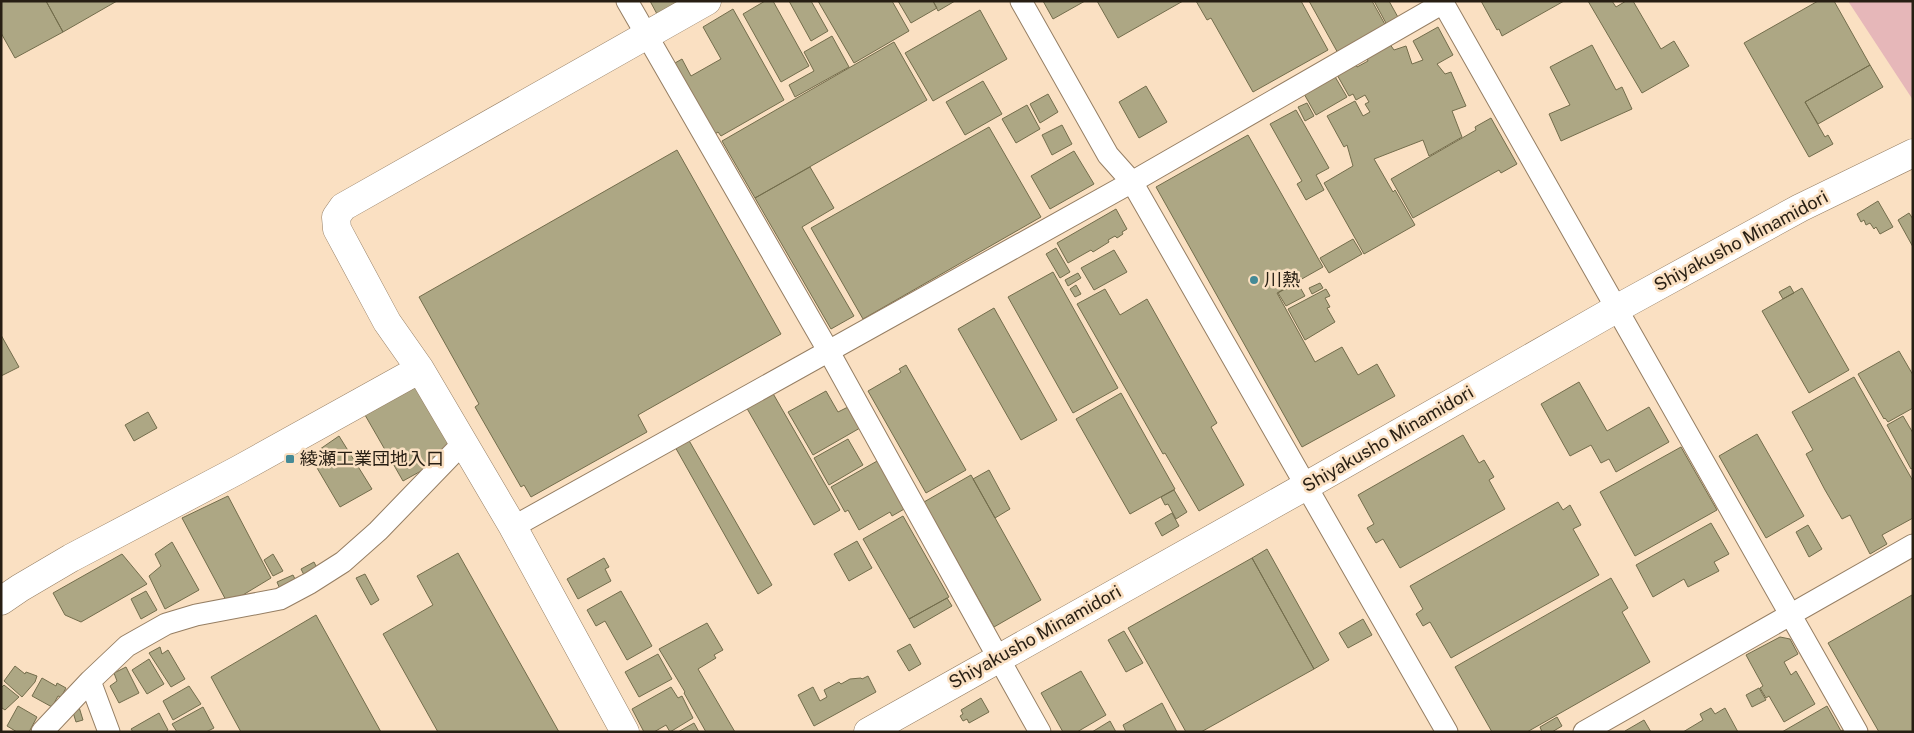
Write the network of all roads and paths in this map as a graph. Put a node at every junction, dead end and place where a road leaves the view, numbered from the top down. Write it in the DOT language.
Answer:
graph roads {
  1 [pos="627,1"];
  2 [pos="707,1"];
  3 [pos="1020,1"];
  4 [pos="1442,2"];
  5 [pos="647,35"];
  6 [pos="1913,154"];
  7 [pos="1132,182"];
  8 [pos="1616,308"];
  9 [pos="829,352"];
  10 [pos="420,369"];
  11 [pos="464,442"];
  12 [pos="1306,486"];
  13 [pos="513,527"];
  14 [pos="1913,545"];
  15 [pos="1,602"];
  16 [pos="1790,614"];
  17 [pos="998,658"];
  18 [pos="90,681"];
  19 [pos="42,732"];
  20 [pos="109,732"];
  21 [pos="625,732"];
  22 [pos="868,732"];
  23 [pos="1040,732"];
  24 [pos="1447,732"];
  25 [pos="1584,732"];
  26 [pos="1856,732"];
  1 -- 5 [label="street"];
  2 -- 5 [label="street"];
  3 -- 7 [label="street"];
  4 -- 7 [label="street"];
  4 -- 8 [label="street"];
  5 -- 9 [label="street"];
  5 -- 10 [label="street"];
  6 -- 8 [label="street, Shiyakusho Minamidori"];
  7 -- 9 [label="street"];
  7 -- 12 [label="street"];
  8 -- 12 [label="street, Shiyakusho Minamidori"];
  8 -- 16 [label="street"];
  9 -- 13 [label="street"];
  9 -- 17 [label="street"];
  10 -- 11 [label="street"];
  10 -- 15 [label="street"];
  11 -- 13 [label="street"];
  11 -- 18 [label="street"];
  12 -- 17 [label="street, Shiyakusho Minamidori"];
  12 -- 24 [label="street"];
  13 -- 21 [label="street"];
  14 -- 16 [label="street"];
  16 -- 25 [label="street"];
  16 -- 26 [label="street"];
  17 -- 22 [label="street, Shiyakusho Minamidori"];
  17 -- 23 [label="street"];
  18 -- 19 [label="street"];
  18 -- 20 [label="street"];
}
